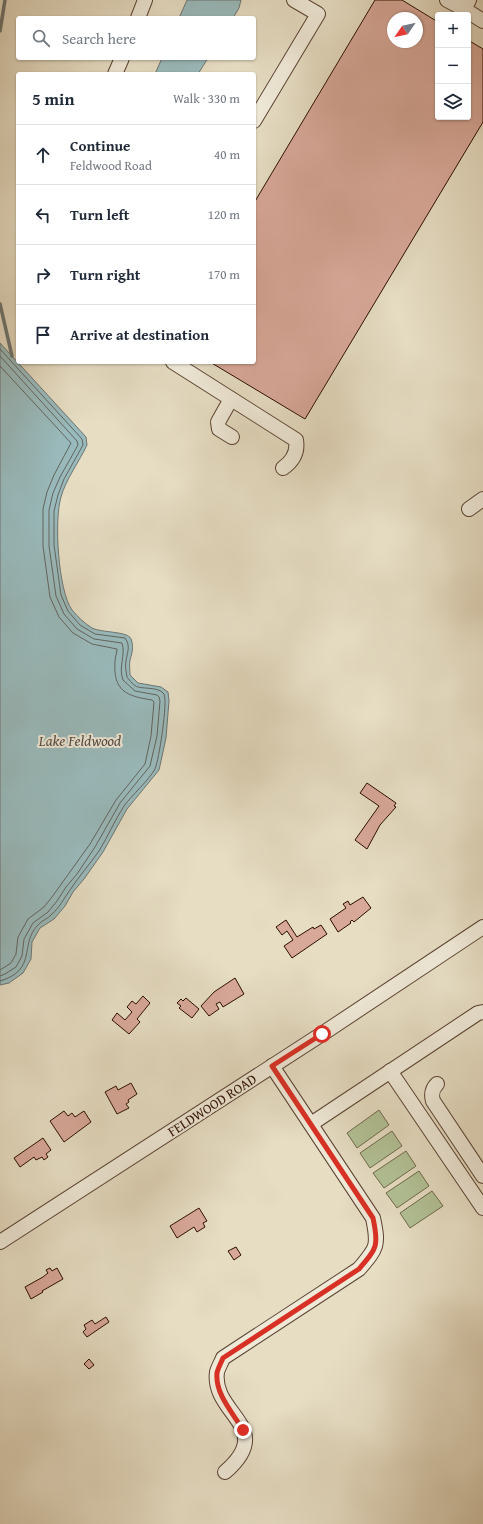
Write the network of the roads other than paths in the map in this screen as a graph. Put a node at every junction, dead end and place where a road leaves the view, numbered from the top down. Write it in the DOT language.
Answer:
graph roads {
  1 [pos="145,0"];
  2 [pos="294,0"];
  3 [pos="447,0"];
  4 [pos="467,5"];
  5 [pos="139,16"];
  6 [pos="483,21"];
  7 [pos="121,60"];
  8 [pos="116,72"];
  9 [pos="256,118"];
  10 [pos="176,364"];
  11 [pos="231,399"];
  12 [pos="232,437"];
  13 [pos="283,468"];
  14 [pos="483,499"];
  15 [pos="469,509"];
  16 [pos="483,927"];
  17 [pos="483,1012"];
  18 [pos="272,1066"];
  19 [pos="390,1071"];
  20 [pos="437,1084"];
  21 [pos="311,1124"];
  22 [pos="483,1176"];
  23 [pos="483,1208"];
  24 [pos="0,1242"];
  25 [pos="225,1472"];
  1 -- 5 [label="street"];
  2 -- 9 [label="street"];
  3 -- 4 [label="street"];
  4 -- 6 [label="street"];
  7 -- 8 [label="street"];
  10 -- 11 [label="street"];
  11 -- 12 [label="street"];
  11 -- 13 [label="street"];
  14 -- 15 [label="street"];
  16 -- 18 [label="street, FELDWOOD ROAD"];
  17 -- 19 [label="street"];
  18 -- 21 [label="street"];
  18 -- 24 [label="street, FELDWOOD ROAD"];
  19 -- 21 [label="street"];
  19 -- 23 [label="street"];
  20 -- 22 [label="street"];
  21 -- 25 [label="street"];
}
